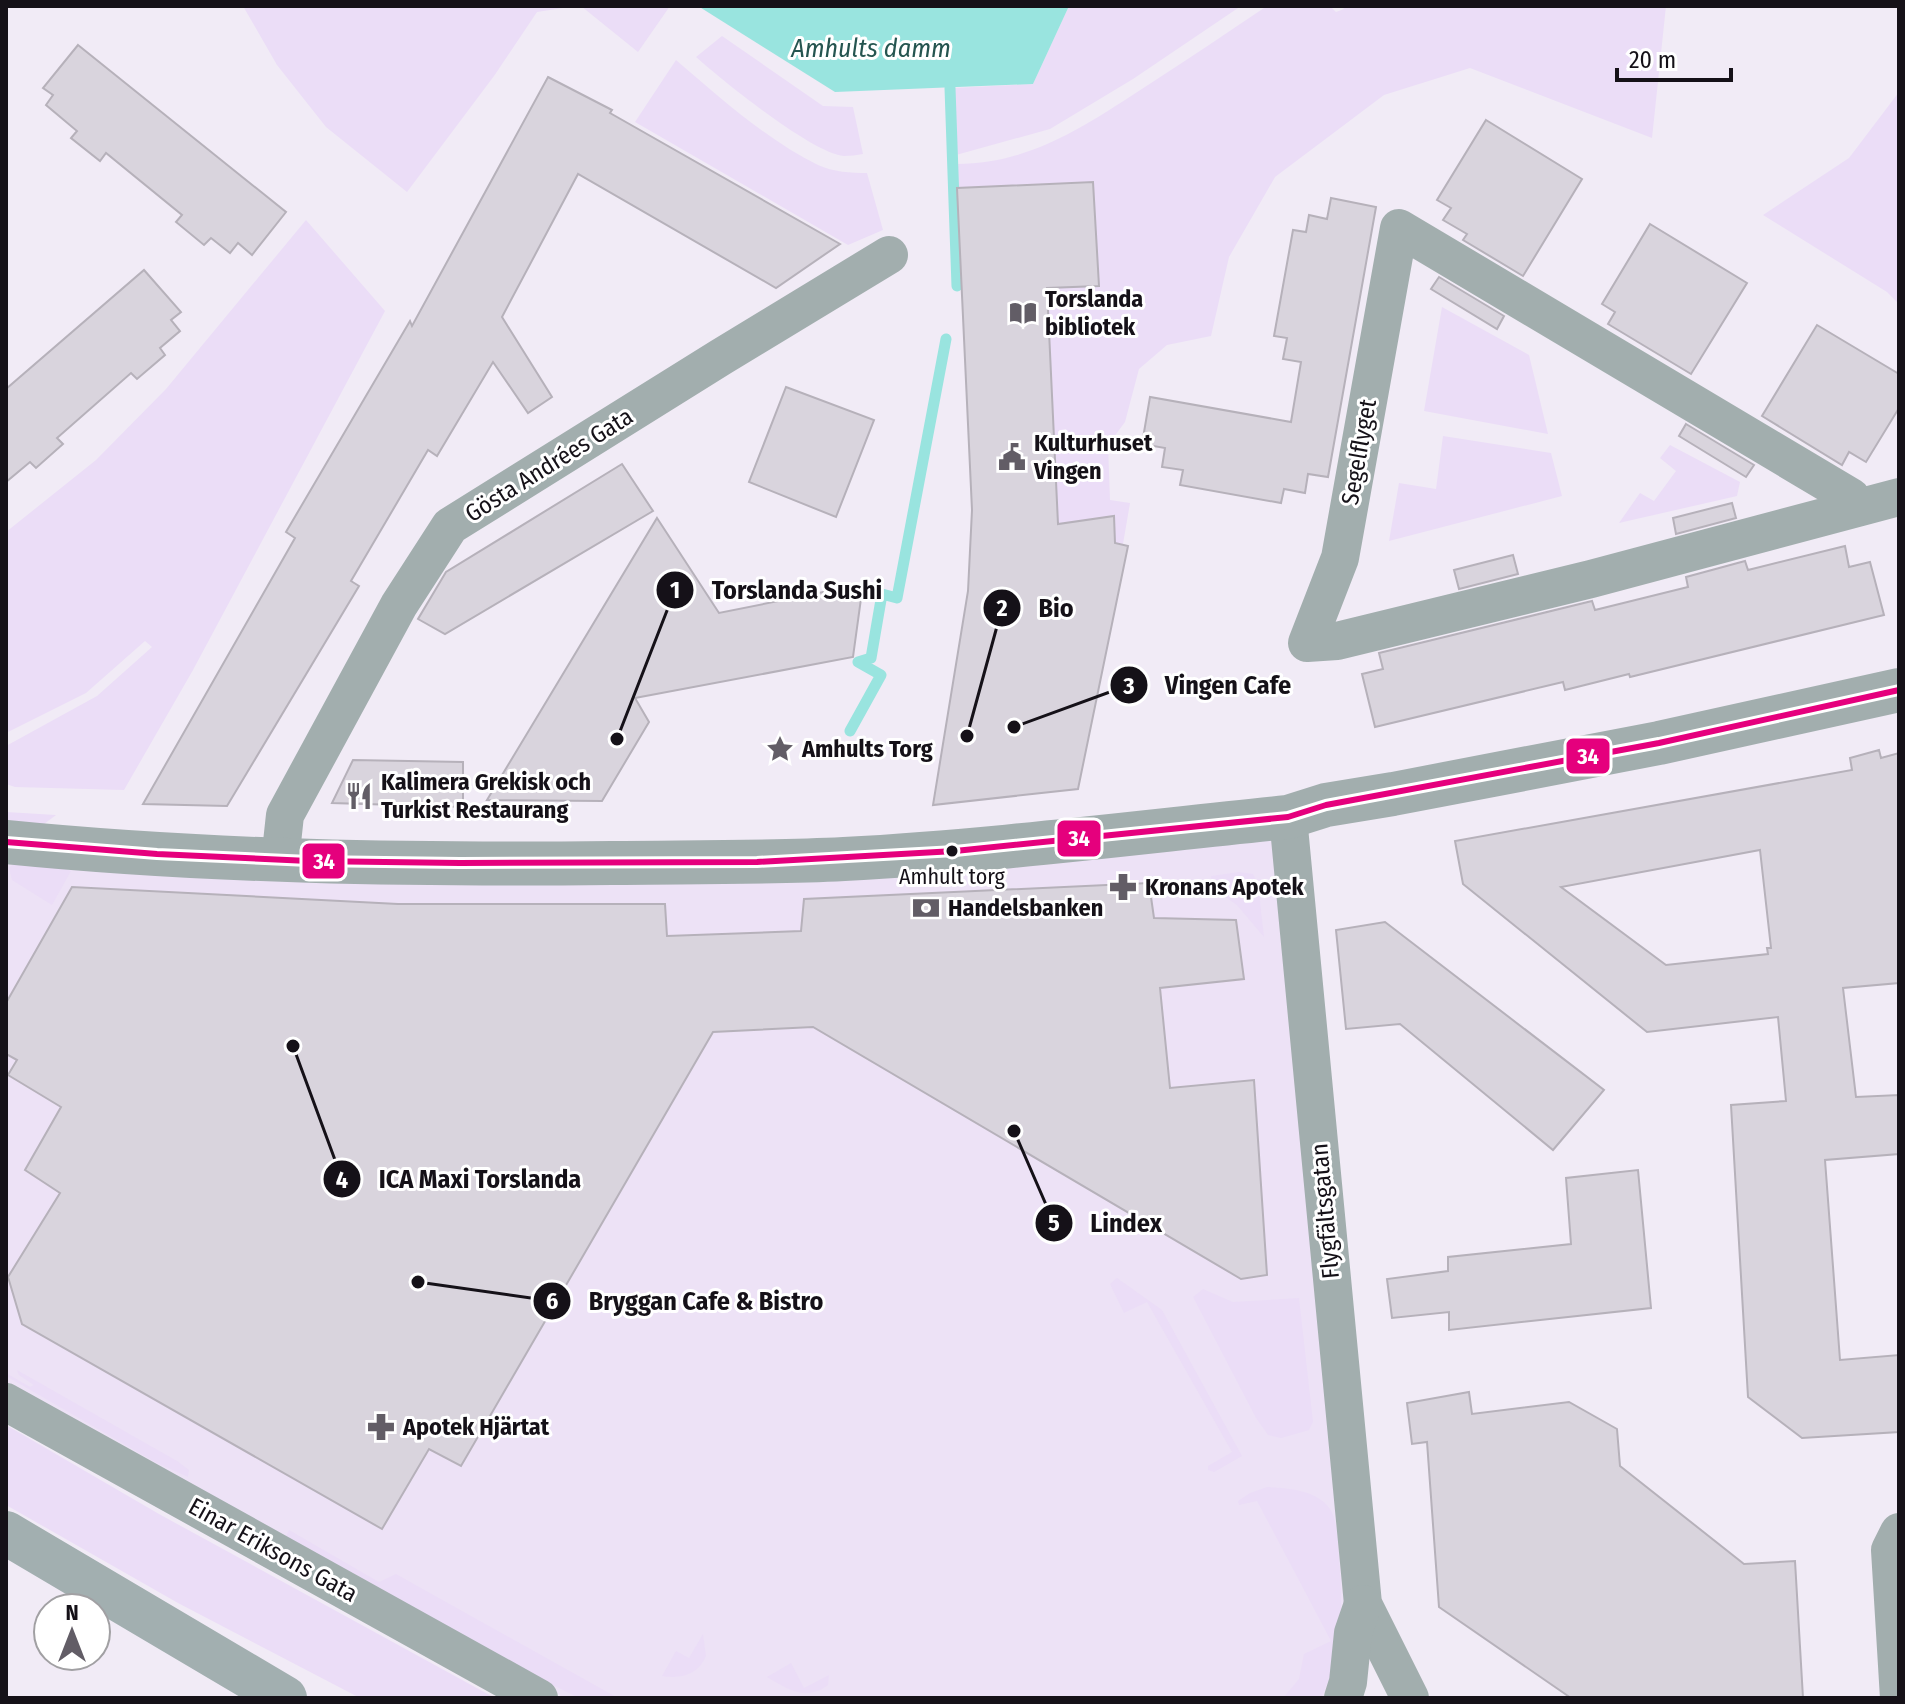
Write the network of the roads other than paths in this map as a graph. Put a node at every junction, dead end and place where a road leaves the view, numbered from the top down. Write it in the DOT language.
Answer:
graph roads {
  1 [pos="889,255"];
  2 [pos="1899,497"];
  3 [pos="1857,507"];
  4 [pos="1899,690"];
  5 [pos="1288,817"];
  6 [pos="6,842"];
  7 [pos="280,861"];
  8 [pos="6,1402"];
  9 [pos="1899,1532"];
  10 [pos="6,1533"];
  11 [pos="6,1568"];
  12 [pos="47,1592"];
  13 [pos="1363,1604"];
  14 [pos="112,1629"];
  15 [pos="228,1698"];
  16 [pos="285,1698"];
  17 [pos="539,1698"];
  18 [pos="1343,1698"];
  19 [pos="1410,1698"];
  20 [pos="1899,1698"];
  1 -- 7 [label="street, Gösta Andrées Gata"];
  2 -- 3 [label="street, Segelflyget"];
  3 -- 3 [label="street, Segelflyget"];
  4 -- 5 [label="street"];
  5 -- 7 [label="street"];
  5 -- 13 [label="street, Flygfältsgatan"];
  6 -- 7 [label="street"];
  8 -- 17 [label="street, Einar Eriksons Gata"];
  9 -- 20 [label="street"];
  10 -- 16 [label="main road"];
  11 -- 12 [label="main road"];
  13 -- 18 [label="street, Flygfältsgatan"];
  13 -- 19 [label="street, Flygfältsgatan"];
  14 -- 15 [label="main road"];
}
